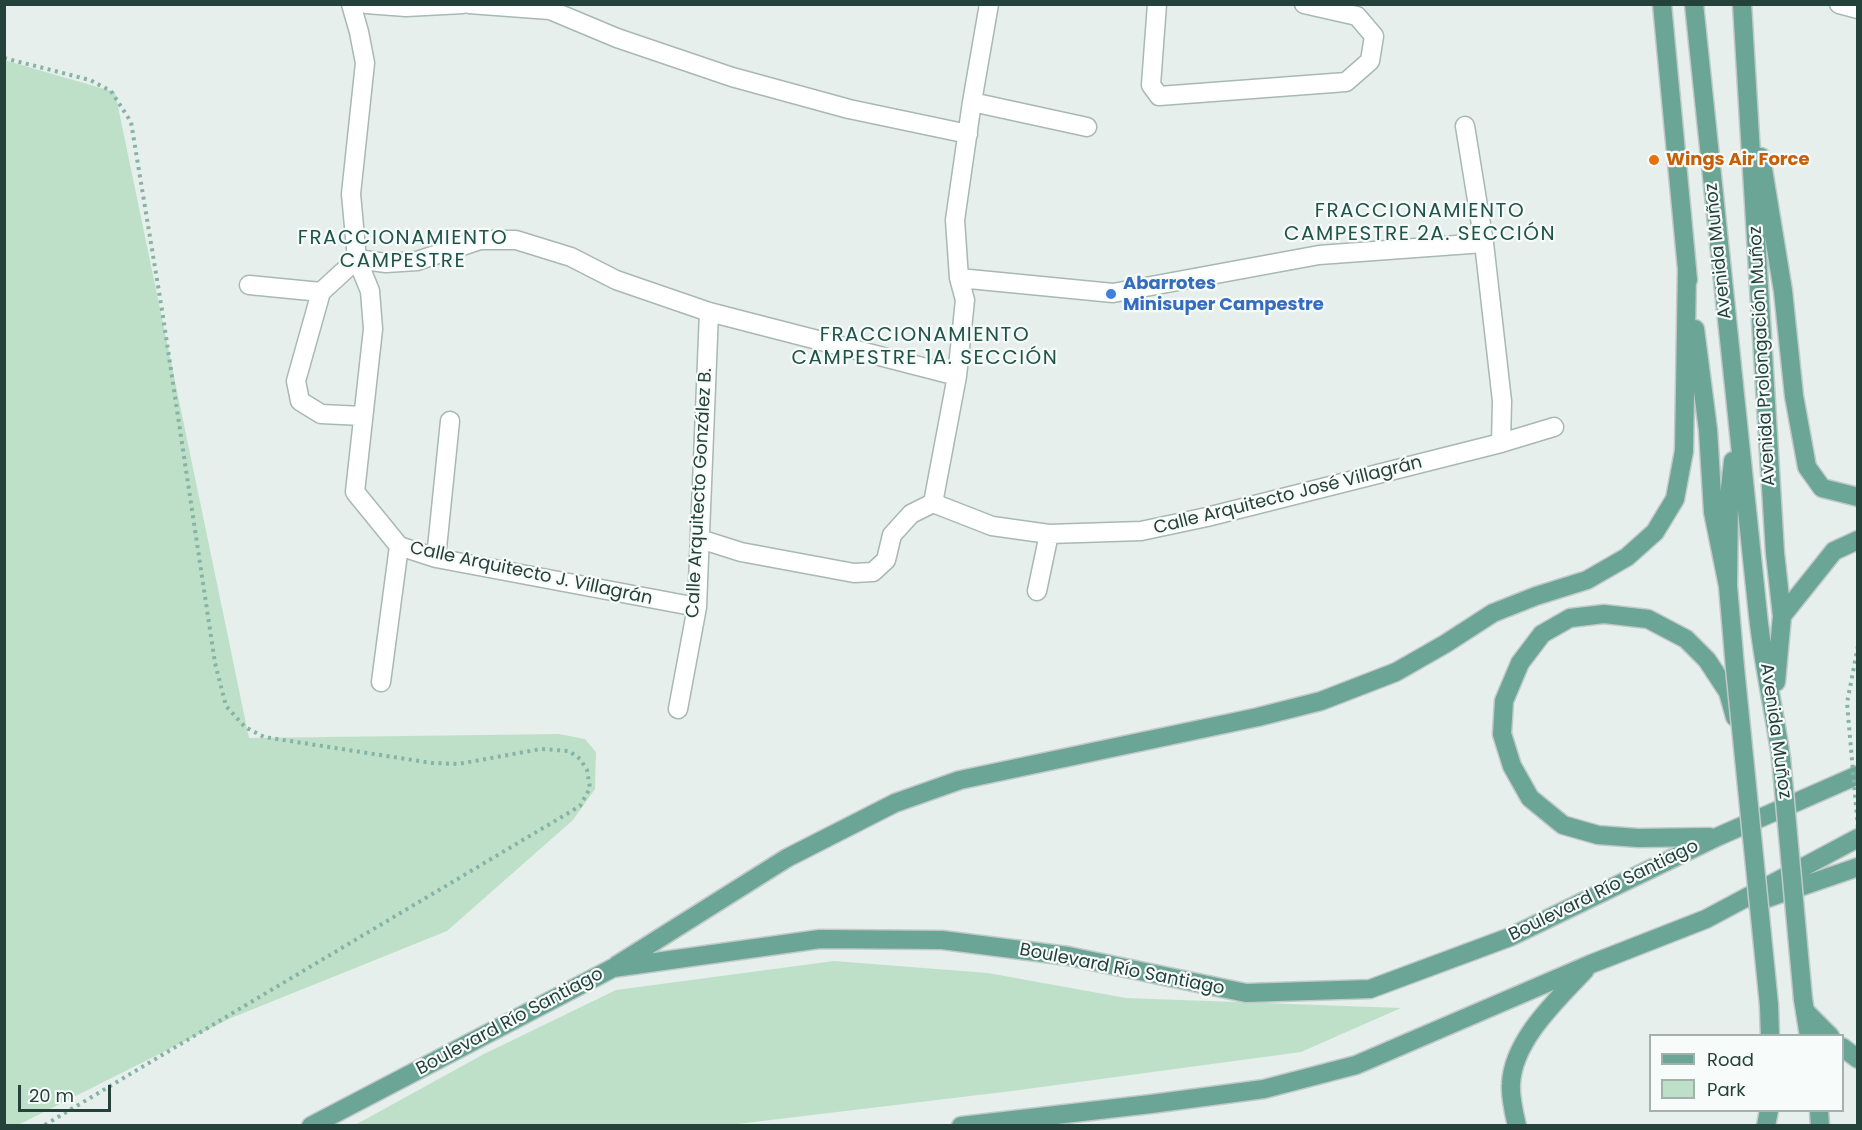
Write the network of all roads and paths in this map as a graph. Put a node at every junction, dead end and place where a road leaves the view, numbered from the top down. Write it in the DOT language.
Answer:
graph roads {
  1 [pos="351,4"];
  2 [pos="366,4"];
  3 [pos="463,4"];
  4 [pos="469,4"];
  5 [pos="989,4"];
  6 [pos="1157,4"];
  7 [pos="1304,4"];
  8 [pos="1662,4"];
  9 [pos="1694,4"];
  10 [pos="1839,4"];
  11 [pos="1740,5"];
  12 [pos="1857,9"];
  13 [pos="4,58"];
  14 [pos="1747,85"];
  15 [pos="972,102"];
  16 [pos="1465,126"];
  17 [pos="1087,127"];
  18 [pos="968,134"];
  19 [pos="1484,243"];
  20 [pos="357,259"];
  21 [pos="1687,268"];
  22 [pos="959,278"];
  23 [pos="249,285"];
  24 [pos="321,292"];
  25 [pos="709,312"];
  26 [pos="957,376"];
  27 [pos="363,416"];
  28 [pos="450,421"];
  29 [pos="1736,426"];
  30 [pos="1554,427"];
  31 [pos="1501,444"];
  32 [pos="1857,497"];
  33 [pos="933,503"];
  34 [pos="1049,534"];
  35 [pos="700,539"];
  36 [pos="1857,540"];
  37 [pos="399,546"];
  38 [pos="436,558"];
  39 [pos="1728,586"];
  40 [pos="1037,591"];
  41 [pos="697,607"];
  42 [pos="1782,616"];
  43 [pos="1857,646"];
  44 [pos="381,682"];
  45 [pos="1774,708"];
  46 [pos="678,709"];
  47 [pos="1742,742"];
  48 [pos="1857,775"];
  49 [pos="1857,829"];
  50 [pos="1717,837"];
  51 [pos="1857,838"];
  52 [pos="1857,867"];
  53 [pos="1706,919"];
  54 [pos="1591,964"];
  55 [pos="613,968"];
  56 [pos="1805,1006"];
  57 [pos="1770,1034"];
  58 [pos="1809,1034"];
  59 [pos="1829,1034"];
  60 [pos="1844,1049"];
  61 [pos="1857,1059"];
  62 [pos="43,1125"];
  63 [pos="311,1125"];
  64 [pos="961,1125"];
  65 [pos="1517,1125"];
  1 -- 20 [label="street"];
  2 -- 3 [label="street"];
  4 -- 18 [label="street"];
  5 -- 15 [label="street"];
  6 -- 7 [label="street"];
  8 -- 21 [label="main road"];
  9 -- 29 [label="main road, Avenida Muñoz"];
  10 -- 12 [label="street"];
  11 -- 14 [label="main road, Avenida Prolongación Muñoz"];
  13 -- 62 [label="path"];
  14 -- 32 [label="main road"];
  14 -- 42 [label="main road, Avenida Prolongación Muñoz"];
  15 -- 17 [label="street"];
  15 -- 18 [label="street"];
  16 -- 19 [label="street"];
  18 -- 22 [label="street"];
  19 -- 22 [label="street"];
  19 -- 31 [label="street"];
  20 -- 24 [label="street"];
  20 -- 25 [label="street"];
  20 -- 27 [label="street"];
  21 -- 39 [label="main road"];
  21 -- 55 [label="main road"];
  22 -- 26 [label="street"];
  23 -- 24 [label="street"];
  24 -- 27 [label="street"];
  25 -- 26 [label="street"];
  25 -- 35 [label="street, Calle Arquitecto González B."];
  26 -- 33 [label="street"];
  27 -- 37 [label="street, Calle Arquitecto J. Villagrán"];
  28 -- 38 [label="street"];
  29 -- 39 [label="main road, Avenida Muñoz"];
  29 -- 45 [label="main road, Avenida Muñoz"];
  30 -- 31 [label="street, Calle Arquitecto José Villagrán"];
  31 -- 34 [label="street, Calle Arquitecto José Villagrán"];
  33 -- 34 [label="street, Calle Arquitecto José Villagrán"];
  33 -- 35 [label="street"];
  34 -- 40 [label="street"];
  35 -- 41 [label="street, Calle Arquitecto González B."];
  36 -- 42 [label="main road"];
  37 -- 38 [label="street, Calle Arquitecto J. Villagrán"];
  37 -- 44 [label="street"];
  38 -- 41 [label="street, Calle Arquitecto J. Villagrán"];
  39 -- 47 [label="main road, Avenida Muñoz, bridge"];
  41 -- 46 [label="street, Calle Arquitecto González B."];
  42 -- 45 [label="main road, Avenida Prolongación Muñoz"];
  43 -- 49 [label="path, bridge"];
  45 -- 56 [label="main road, Avenida Muñoz, bridge"];
  47 -- 50 [label="main road, bridge"];
  47 -- 57 [label="main road, Avenida Muñoz, bridge"];
  48 -- 50 [label="main road, Boulevard Río Santiago"];
  50 -- 55 [label="main road, Boulevard Río Santiago"];
  51 -- 53 [label="main road"];
  52 -- 53 [label="main road"];
  53 -- 54 [label="main road"];
  54 -- 64 [label="main road"];
  54 -- 65 [label="main road"];
  55 -- 63 [label="main road, Boulevard Río Santiago"];
  56 -- 58 [label="main road, Avenida Muñoz"];
  56 -- 59 [label="main road"];
  60 -- 61 [label="main road"];
}
